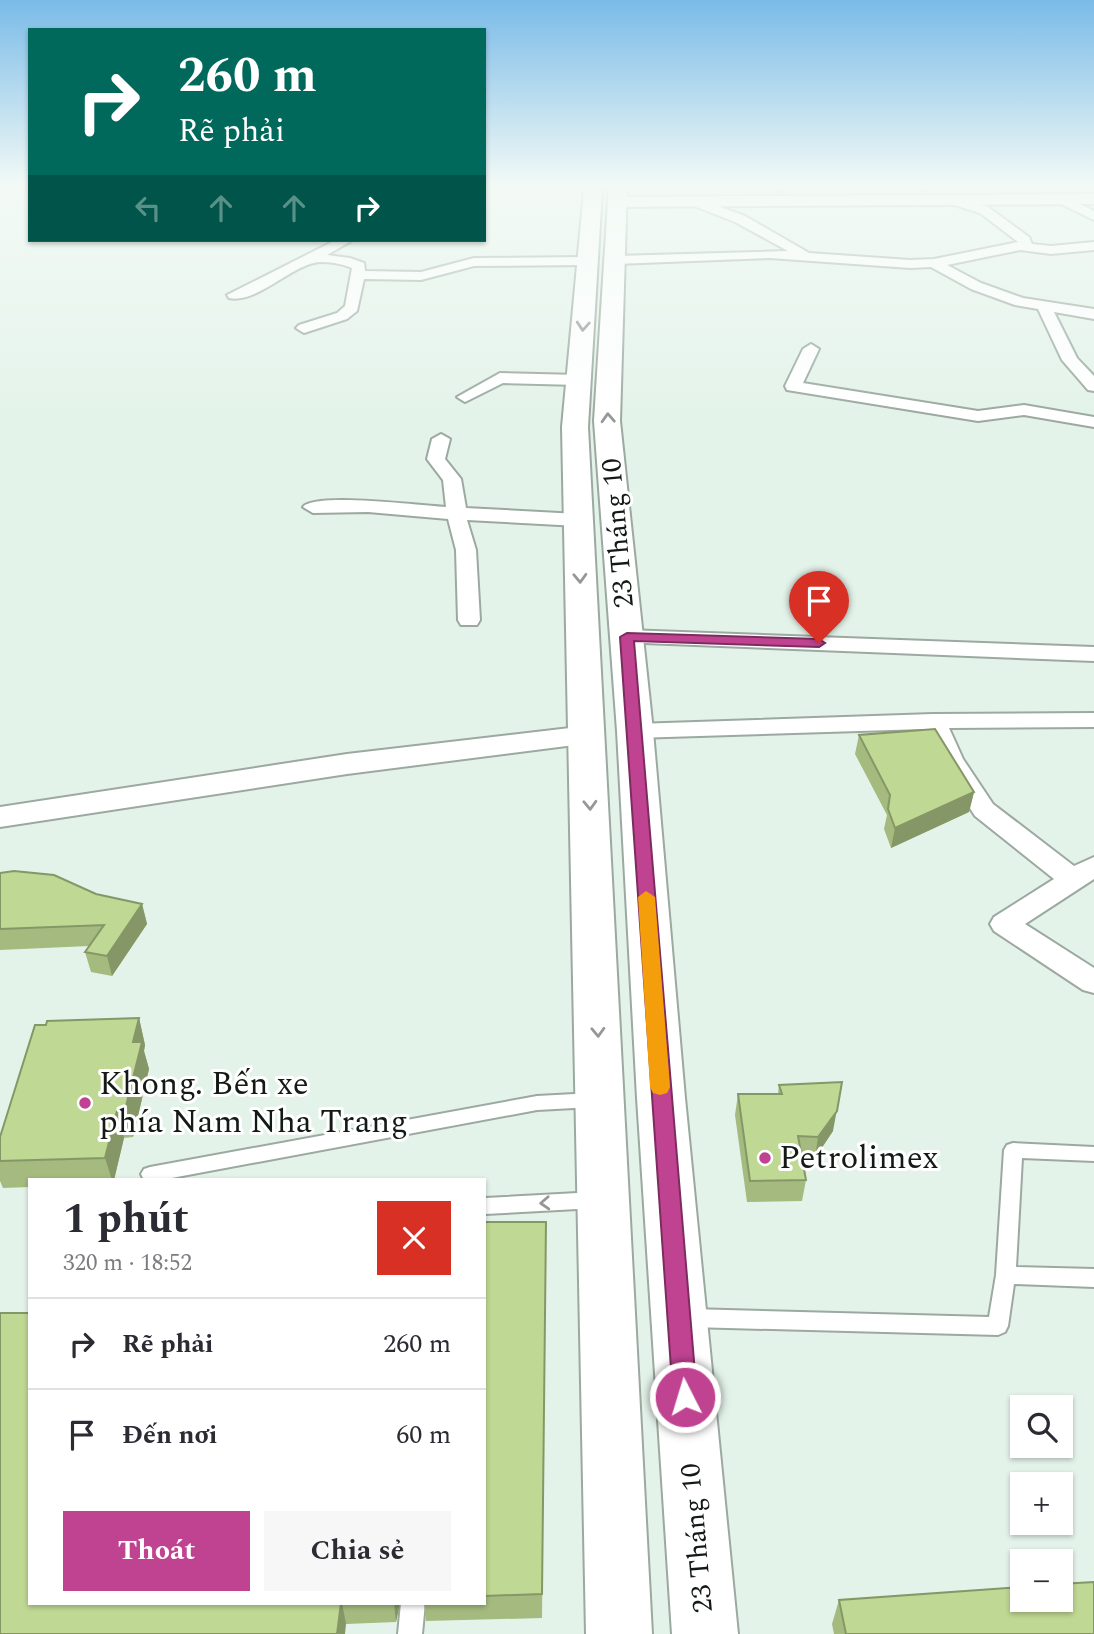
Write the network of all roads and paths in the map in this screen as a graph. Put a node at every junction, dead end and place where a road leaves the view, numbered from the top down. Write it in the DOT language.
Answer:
graph roads {
  1 [pos="306,261"];
  2 [pos="336,261"];
  3 [pos="570,261"];
  4 [pos="602,261"];
  5 [pos="864,261"];
  6 [pos="944,261"];
  7 [pos="934,263"];
  8 [pos="359,275"];
  9 [pos="234,295"];
  10 [pos="1045,308"];
  11 [pos="1094,314"];
  12 [pos="304,327"];
  13 [pos="811,349"];
  14 [pos="579,380"];
  15 [pos="1094,388"];
  16 [pos="465,397"];
  17 [pos="1094,410"];
  18 [pos="1094,422"];
  19 [pos="441,439"];
  20 [pos="313,507"];
  21 [pos="456,514"];
  22 [pos="578,520"];
  23 [pos="469,620"];
  24 [pos="627,637"];
  25 [pos="1094,654"];
  26 [pos="1094,720"];
  27 [pos="933,721"];
  28 [pos="635,731"];
  29 [pos="587,735"];
  30 [pos="0,817"];
  31 [pos="1082,872"];
  32 [pos="1094,982"];
  33 [pos="661,1098"];
  34 [pos="601,1099"];
  35 [pos="1094,1154"];
  36 [pos="150,1174"];
  37 [pos="604,1200"];
  38 [pos="486,1206"];
  39 [pos="1006,1275"];
  40 [pos="1094,1278"];
  41 [pos="678,1318"];
  42 [pos="412,1605"];
  43 [pos="411,1634"];
  44 [pos="619,1634"];
  45 [pos="705,1634"];
  1 -- 9 [label="street"];
  2 -- 8 [label="street"];
  3 -- 8 [label="street"];
  4 -- 14 [label="main road, 23 Tháng 10, one-way"];
  24 -- 4 [label="main road, 23 Tháng 10, one-way"];
  5 -- 7 [label="street"];
  6 -- 7 [label="street"];
  7 -- 10 [label="street"];
  8 -- 12 [label="street"];
  10 -- 11 [label="street"];
  10 -- 15 [label="street"];
  13 -- 18 [label="street"];
  14 -- 16 [label="street"];
  14 -- 22 [label="main road, 23 Tháng 10"];
  15 -- 17 [label="street"];
  19 -- 21 [label="street"];
  20 -- 21 [label="street"];
  21 -- 22 [label="street"];
  21 -- 23 [label="street"];
  22 -- 29 [label="main road, 23 Tháng 10, one-way"];
  24 -- 25 [label="street"];
  24 -- 28 [label="main road, 23 Tháng 10"];
  26 -- 27 [label="street"];
  27 -- 28 [label="street"];
  27 -- 31 [label="street"];
  28 -- 29 [label="main road"];
  28 -- 33 [label="main road, 23 Tháng 10"];
  29 -- 30 [label="street"];
  29 -- 34 [label="main road, 23 Tháng 10, one-way"];
  31 -- 32 [label="street"];
  33 -- 34 [label="main road"];
  33 -- 41 [label="main road, 23 Tháng 10"];
  34 -- 36 [label="lane"];
  34 -- 37 [label="main road, 23 Tháng 10"];
  35 -- 39 [label="lane"];
  37 -- 38 [label="lane, one-way"];
  37 -- 44 [label="main road, 23 Tháng 10"];
  39 -- 40 [label="lane"];
  39 -- 41 [label="lane"];
  41 -- 45 [label="main road, 23 Tháng 10"];
  42 -- 43 [label="lane"];
}
